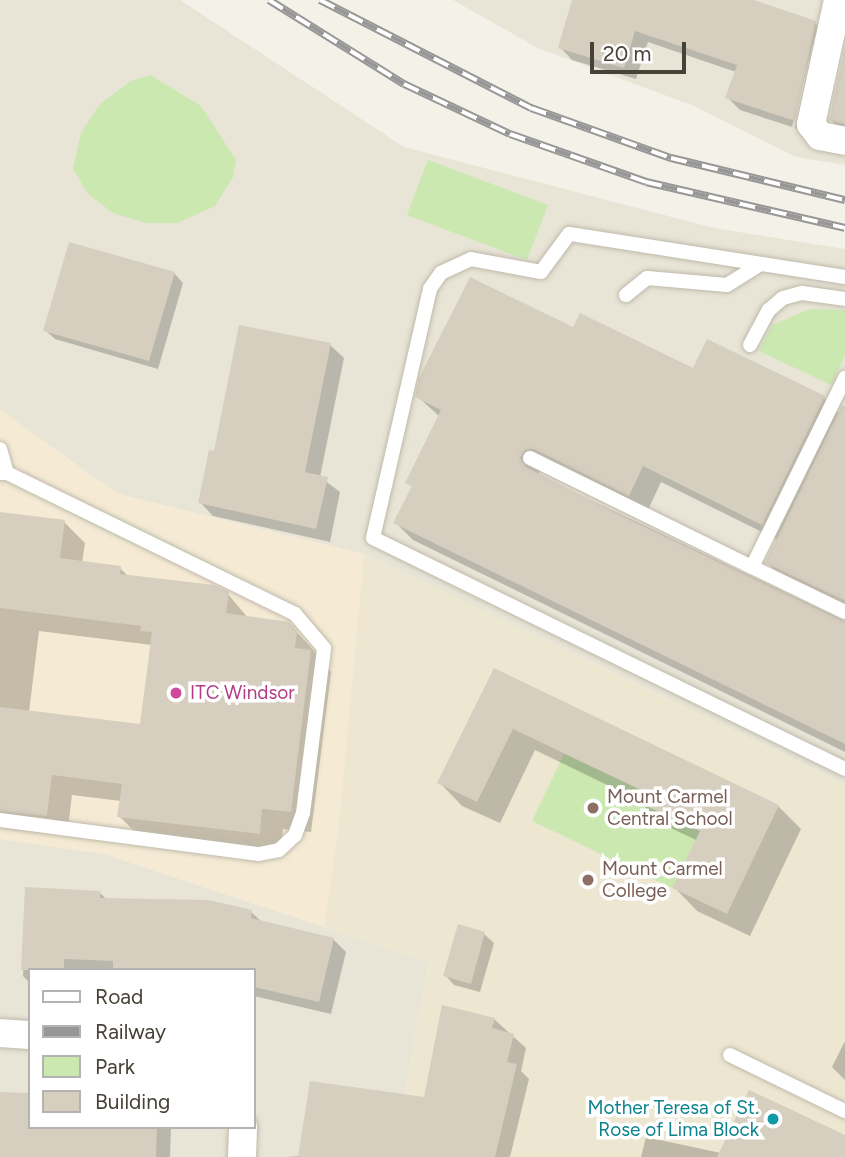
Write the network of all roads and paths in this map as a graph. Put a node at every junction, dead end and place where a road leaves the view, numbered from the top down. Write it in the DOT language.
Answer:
graph roads {
  1 [pos="838,0"];
  2 [pos="845,141"];
  3 [pos="759,265"];
  4 [pos="845,277"];
  5 [pos="626,295"];
  6 [pos="845,299"];
  7 [pos="750,345"];
  8 [pos="845,378"];
  9 [pos="0,449"];
  10 [pos="530,458"];
  11 [pos="4,473"];
  12 [pos="752,567"];
  13 [pos="845,612"];
  14 [pos="845,769"];
  15 [pos="0,820"];
  16 [pos="0,1033"];
  17 [pos="28,1035"];
  18 [pos="730,1055"];
  19 [pos="845,1111"];
  20 [pos="243,1129"];
  21 [pos="242,1157"];
  1 -- 2 [label="street"];
  3 -- 4 [label="lane"];
  3 -- 5 [label="lane"];
  3 -- 14 [label="lane"];
  6 -- 7 [label="lane"];
  8 -- 12 [label="lane"];
  9 -- 11 [label="lane"];
  10 -- 12 [label="lane"];
  11 -- 15 [label="lane"];
  12 -- 13 [label="lane"];
  16 -- 17 [label="street"];
  18 -- 19 [label="lane"];
  20 -- 21 [label="street"];
}
